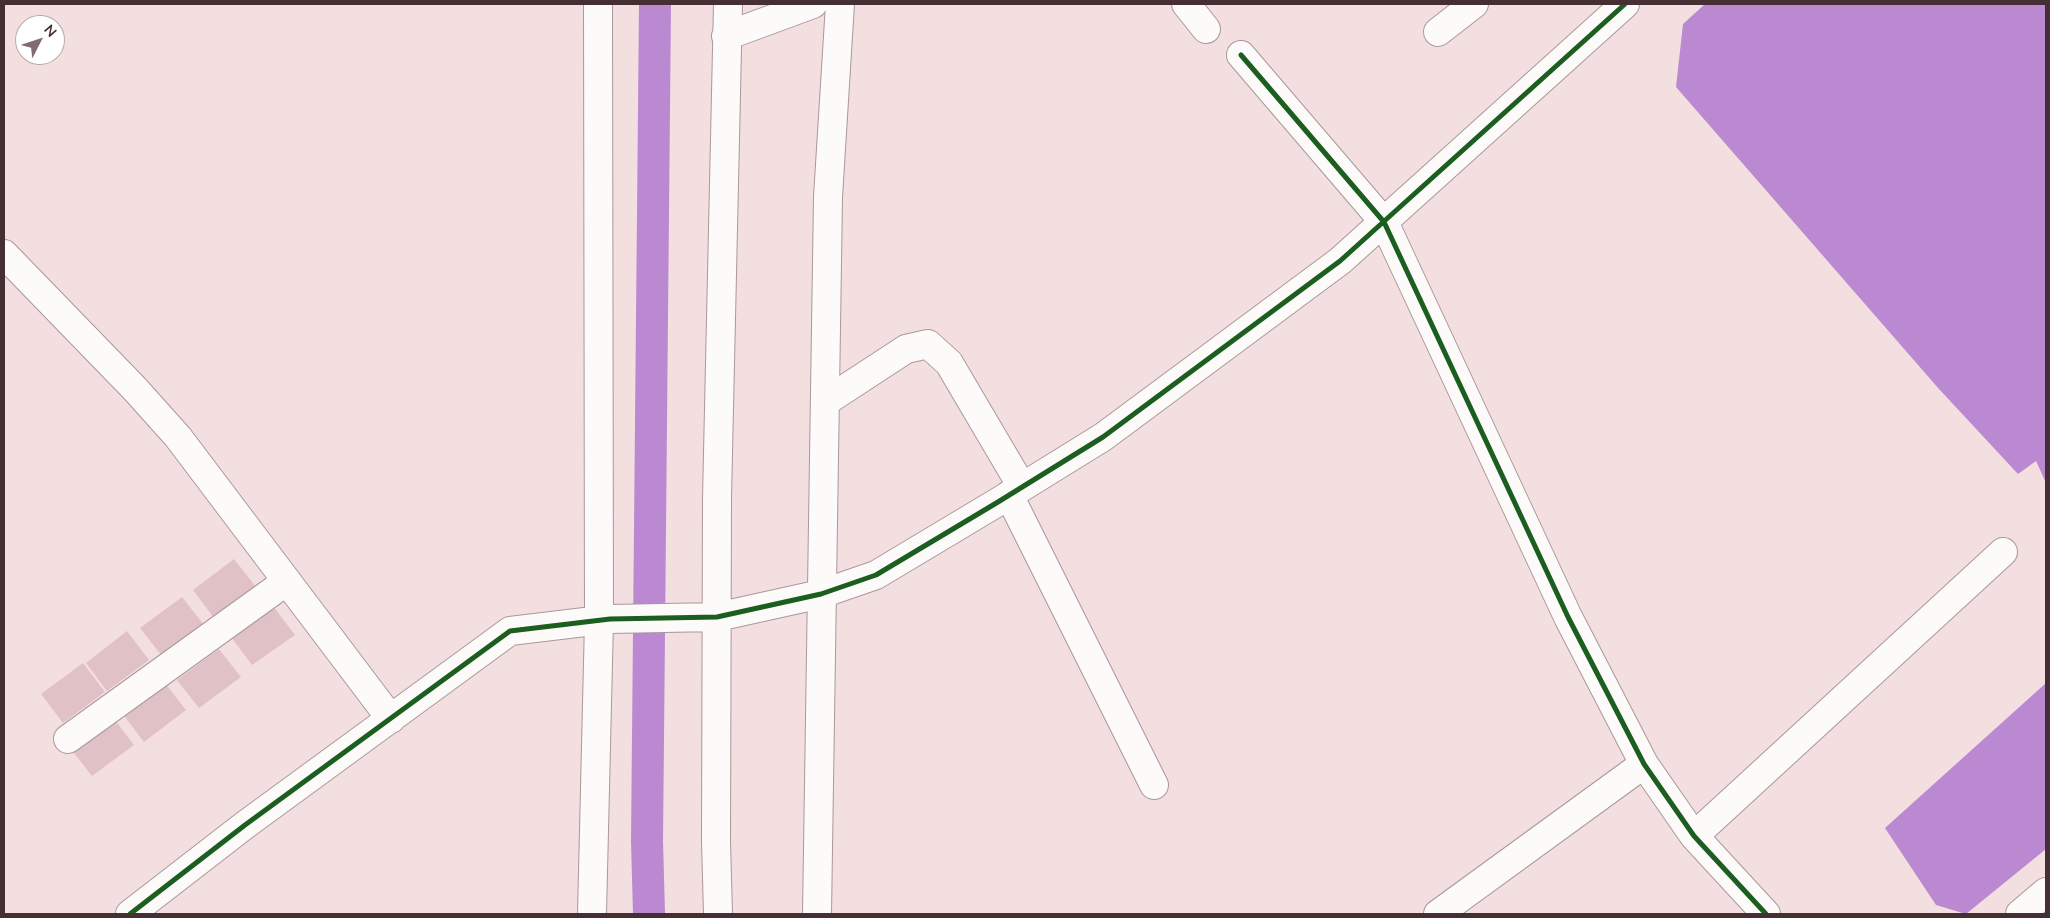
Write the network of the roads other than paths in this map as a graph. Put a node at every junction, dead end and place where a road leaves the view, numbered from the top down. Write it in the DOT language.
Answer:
graph roads {
  1 [pos="598,4"];
  2 [pos="728,4"];
  3 [pos="813,4"];
  4 [pos="840,4"];
  5 [pos="1186,4"];
  6 [pos="1474,4"];
  7 [pos="1624,4"];
  8 [pos="1206,29"];
  9 [pos="1438,32"];
  10 [pos="726,36"];
  11 [pos="1241,56"];
  12 [pos="1384,222"];
  13 [pos="4,254"];
  14 [pos="825,402"];
  15 [pos="1015,491"];
  16 [pos="2003,552"];
  17 [pos="287,581"];
  18 [pos="822,594"];
  19 [pos="713,617"];
  20 [pos="604,620"];
  21 [pos="391,719"];
  22 [pos="68,739"];
  23 [pos="1644,764"];
  24 [pos="1154,785"];
  25 [pos="1694,836"];
  26 [pos="2046,892"];
  27 [pos="138,911"];
  28 [pos="592,914"];
  29 [pos="718,914"];
  30 [pos="817,914"];
  31 [pos="1438,914"];
  32 [pos="1766,914"];
  33 [pos="2020,914"];
  1 -- 20 [label="street"];
  2 -- 10 [label="street"];
  3 -- 10 [label="street"];
  4 -- 14 [label="street"];
  5 -- 8 [label="street"];
  6 -- 9 [label="street"];
  7 -- 12 [label="street"];
  10 -- 19 [label="street"];
  11 -- 12 [label="street"];
  12 -- 15 [label="street"];
  12 -- 23 [label="street"];
  13 -- 17 [label="street"];
  14 -- 15 [label="street"];
  14 -- 18 [label="street"];
  15 -- 18 [label="street"];
  15 -- 24 [label="street"];
  16 -- 25 [label="street"];
  17 -- 21 [label="street"];
  17 -- 22 [label="street"];
  18 -- 19 [label="street"];
  18 -- 30 [label="street"];
  19 -- 20 [label="street"];
  19 -- 29 [label="street"];
  20 -- 21 [label="street"];
  20 -- 28 [label="street"];
  21 -- 27 [label="street"];
  23 -- 25 [label="street"];
  23 -- 31 [label="street"];
  25 -- 32 [label="street"];
  26 -- 33 [label="street"];
}
